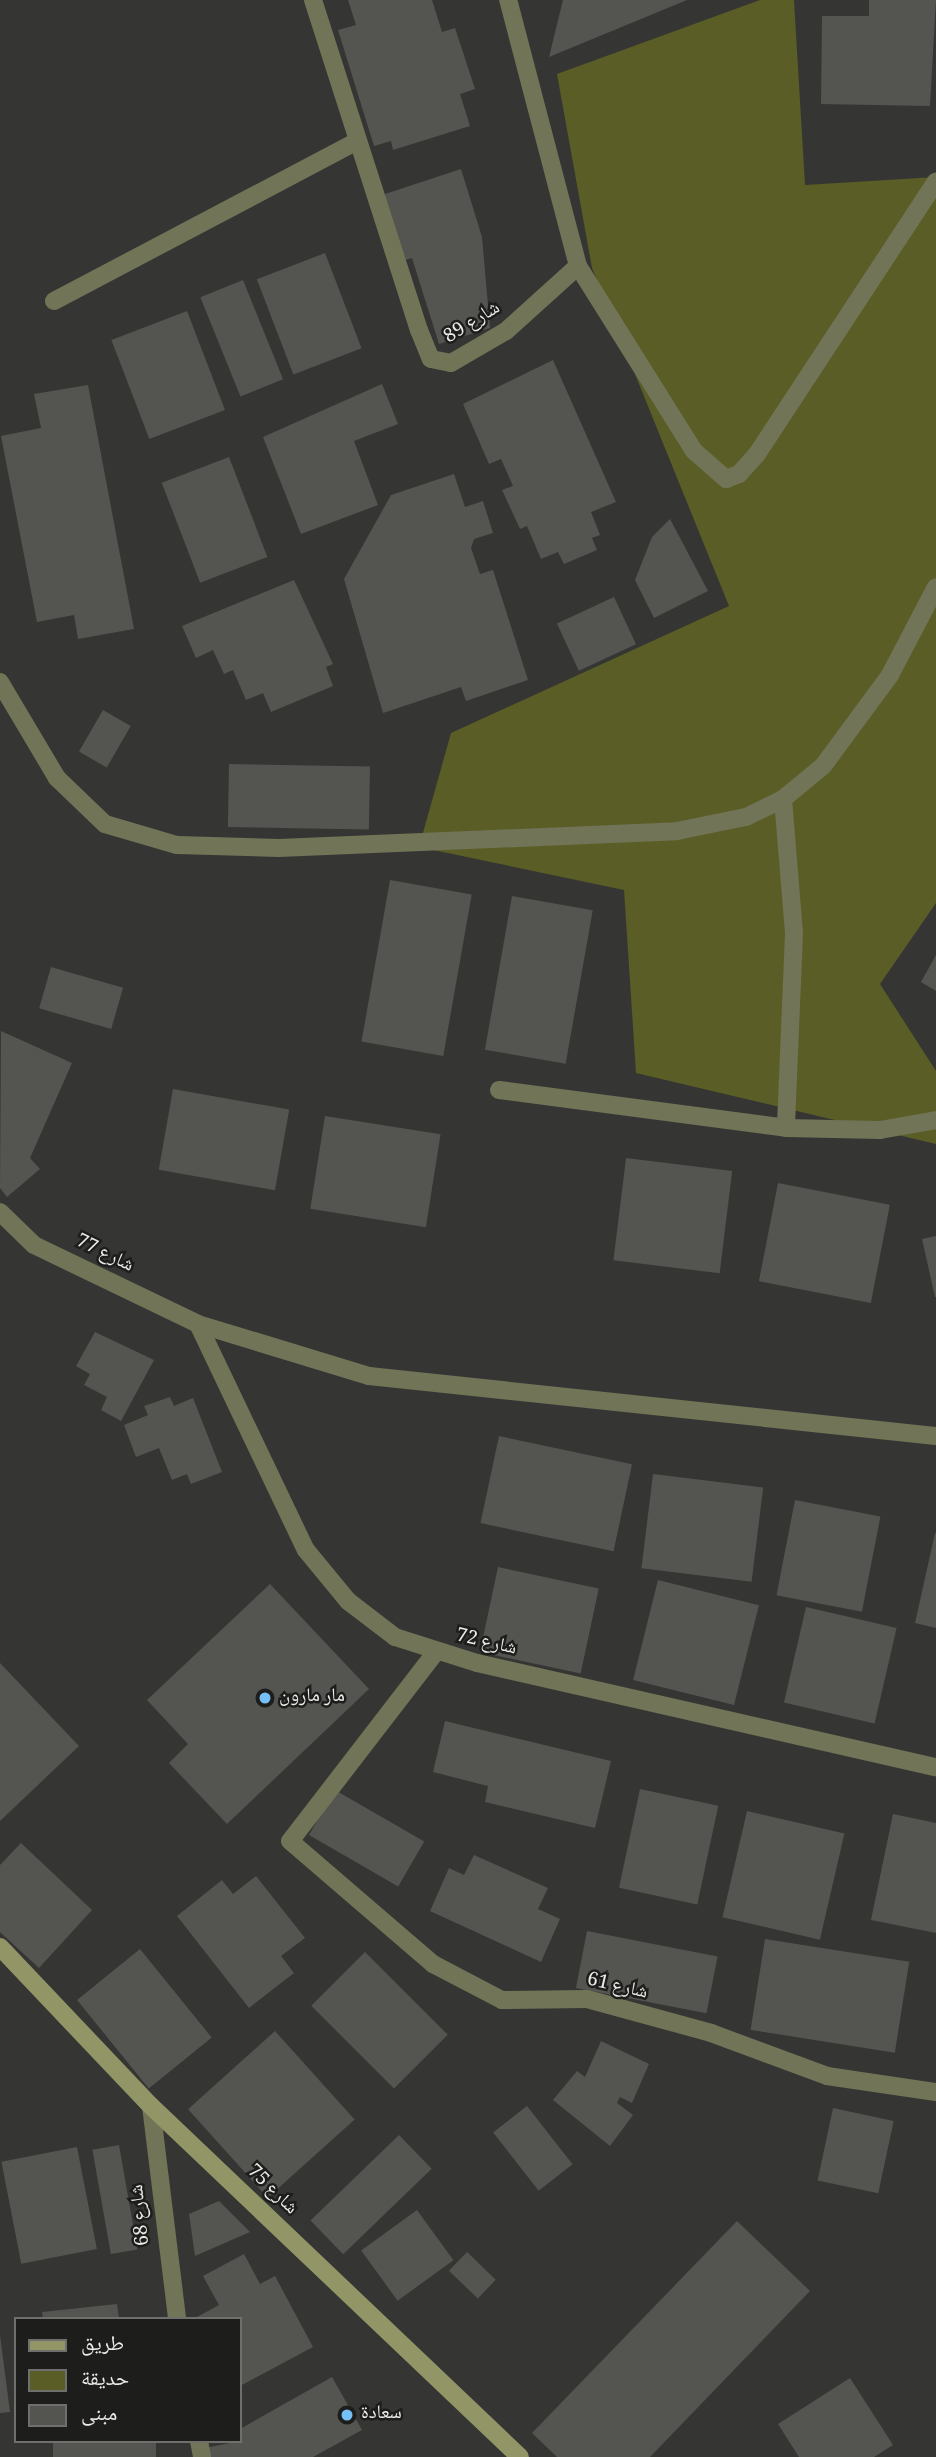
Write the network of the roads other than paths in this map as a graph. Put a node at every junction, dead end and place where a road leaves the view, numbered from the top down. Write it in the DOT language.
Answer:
graph roads {
  1 [pos="313,0"];
  2 [pos="508,0"];
  3 [pos="355,143"];
  4 [pos="936,181"];
  5 [pos="578,266"];
  6 [pos="54,301"];
  7 [pos="936,587"];
  8 [pos="0,682"];
  9 [pos="783,799"];
  10 [pos="499,1090"];
  11 [pos="936,1120"];
  12 [pos="786,1128"];
  13 [pos="0,1212"];
  14 [pos="198,1324"];
  15 [pos="936,1437"];
  16 [pos="435,1653"];
  17 [pos="936,1767"];
  18 [pos="0,1947"];
  19 [pos="936,2092"];
  20 [pos="151,2106"];
  21 [pos="177,2317"];
  22 [pos="520,2457"];
  1 -- 3 [label="street, شارع 89"];
  2 -- 5 [label="street"];
  3 -- 5 [label="street, شارع 89"];
  3 -- 6 [label="street"];
  4 -- 5 [label="street"];
  7 -- 9 [label="street"];
  8 -- 9 [label="street"];
  9 -- 12 [label="street"];
  10 -- 12 [label="street"];
  11 -- 12 [label="street"];
  13 -- 14 [label="street, شارع 77"];
  14 -- 15 [label="street, شارع 77"];
  14 -- 16 [label="street, شارع 72"];
  16 -- 17 [label="street, شارع 72"];
  16 -- 19 [label="street, شارع 61"];
  18 -- 20 [label="street, شارع 75"];
  20 -- 21 [label="street, شارع 68"];
  20 -- 22 [label="street, شارع 75"];
}
